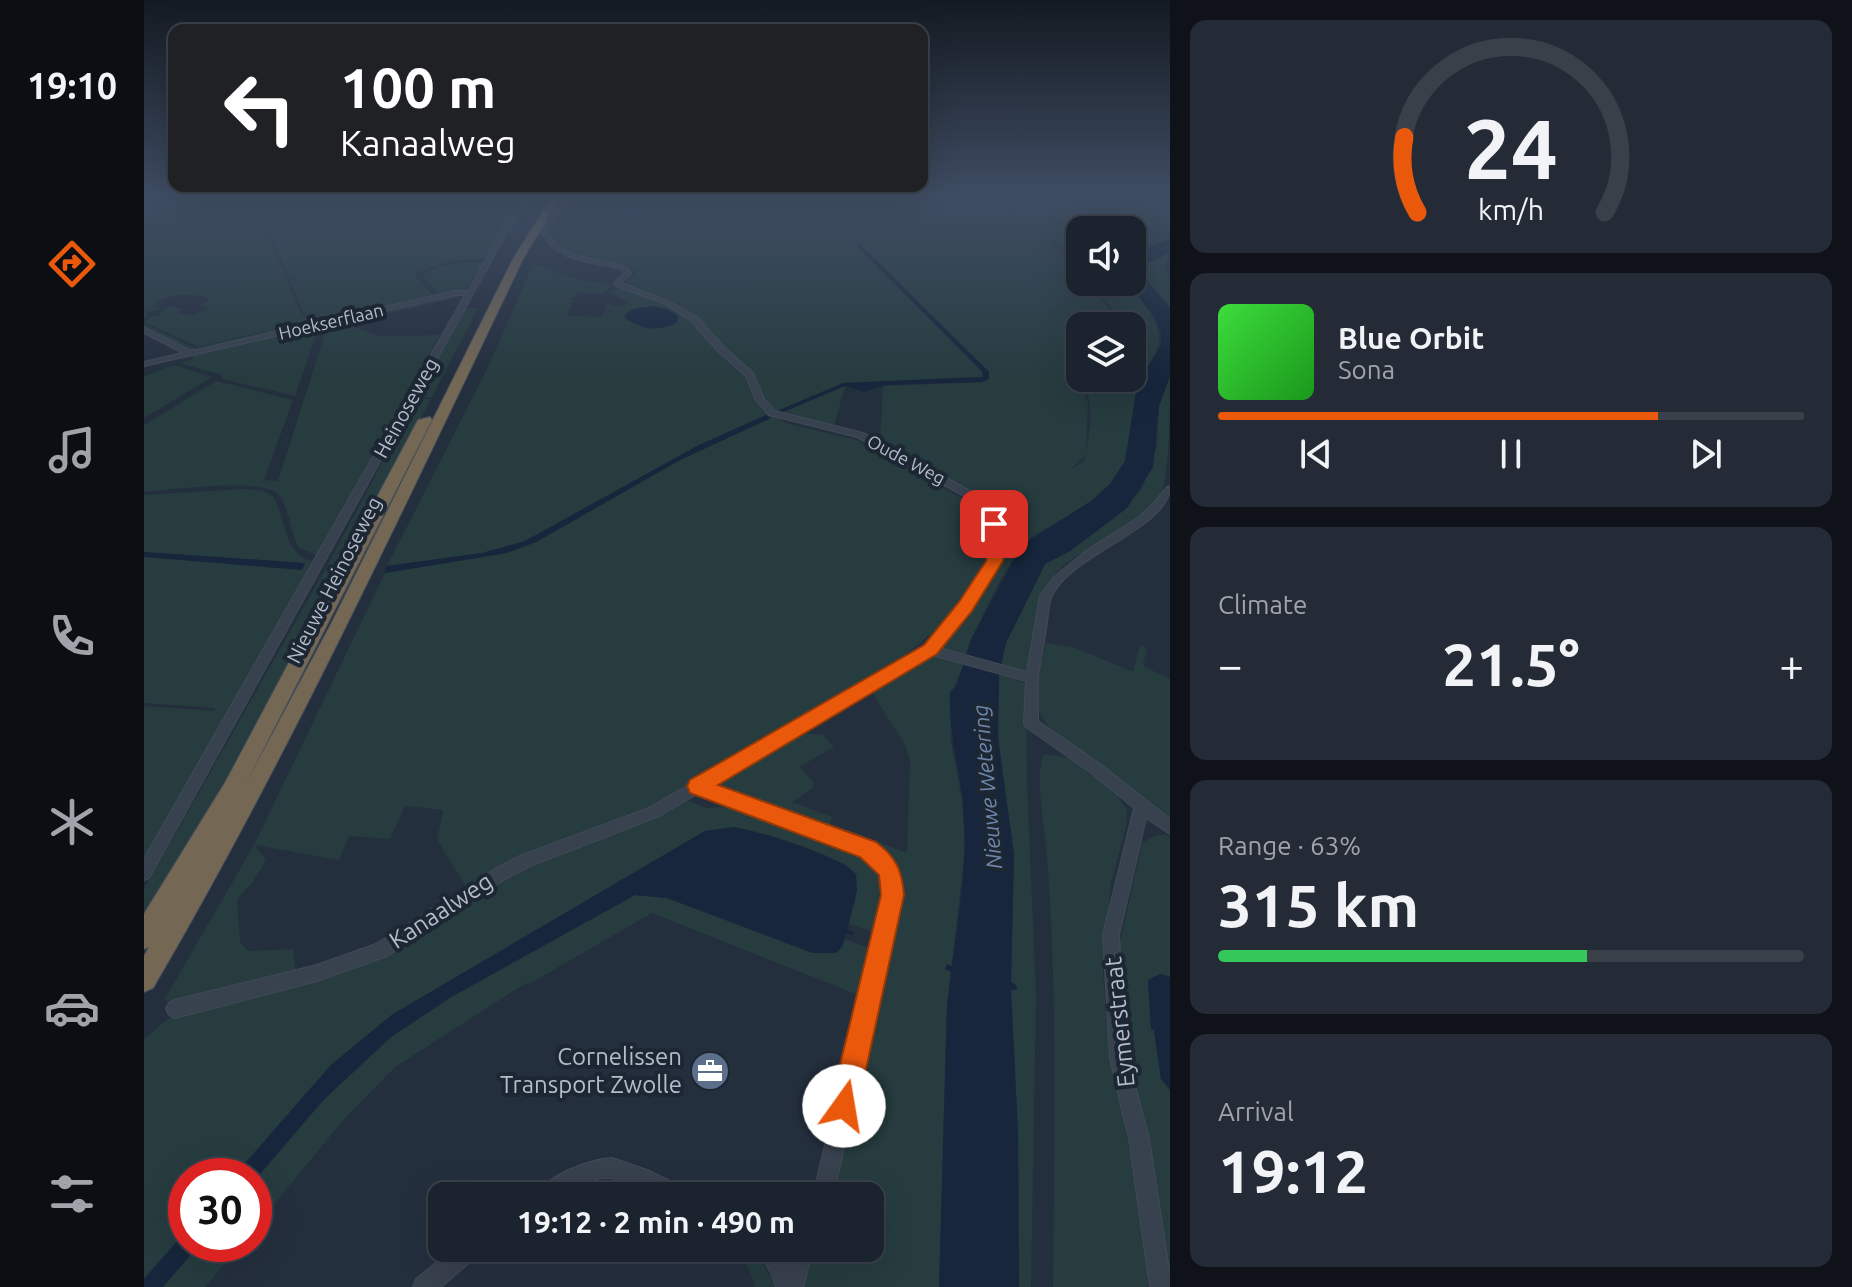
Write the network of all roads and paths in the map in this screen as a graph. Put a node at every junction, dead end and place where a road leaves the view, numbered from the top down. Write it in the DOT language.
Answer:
graph roads {
  1 [pos="490,257"];
  2 [pos="509,257"];
  3 [pos="519,257"];
  4 [pos="576,257"];
  5 [pos="470,293"];
  6 [pos="144,330"];
  7 [pos="190,354"];
  8 [pos="144,364"];
  9 [pos="1170,489"];
  10 [pos="938,652"];
  11 [pos="1032,678"];
  12 [pos="697,786"];
  13 [pos="1142,805"];
  14 [pos="1170,828"];
  15 [pos="144,873"];
  16 [pos="144,937"];
  17 [pos="144,979"];
  18 [pos="175,1009"];
  19 [pos="568,1182"];
  20 [pos="650,1182"];
  21 [pos="826,1182"];
  22 [pos="454,1262"];
  23 [pos="777,1262"];
  24 [pos="798,1262"];
  25 [pos="424,1287"];
  26 [pos="789,1287"];
  27 [pos="1161,1287"];
  1 -- 5 [label="street, Heinoseweg"];
  2 -- 16 [label="highway, Nieuwe Heinoseweg"];
  3 -- 17 [label="highway, Nieuwe Heinoseweg"];
  4 -- 10 [label="street, Oude Weg"];
  5 -- 7 [label="street, Hoekserflaan"];
  5 -- 15 [label="street, Heinoseweg"];
  6 -- 7 [label="street"];
  7 -- 8 [label="street, Hoekserflaan"];
  9 -- 11 [label="street"];
  10 -- 11 [label="street"];
  10 -- 12 [label="street, Kanaalweg"];
  11 -- 13 [label="street"];
  12 -- 18 [label="street, Kanaalweg"];
  12 -- 21 [label="street"];
  13 -- 14 [label="street"];
  13 -- 27 [label="street, Eymerstraat"];
  19 -- 20 [label="street"];
  22 -- 25 [label="street"];
  23 -- 26 [label="street"];
  24 -- 26 [label="street"];
}
